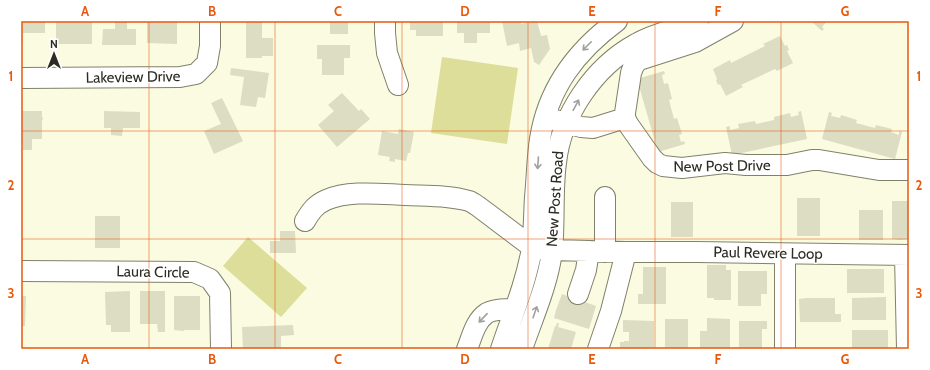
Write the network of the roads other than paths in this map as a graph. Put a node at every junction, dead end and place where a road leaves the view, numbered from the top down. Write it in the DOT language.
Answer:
graph roads {
  1 [pos="210,21"];
  2 [pos="385,21"];
  3 [pos="617,21"];
  4 [pos="698,21"];
  5 [pos="733,21"];
  6 [pos="666,34"];
  7 [pos="21,78"];
  8 [pos="398,85"];
  9 [pos="545,117"];
  10 [pos="625,118"];
  11 [pos="566,123"];
  12 [pos="909,170"];
  13 [pos="605,197"];
  14 [pos="305,221"];
  15 [pos="532,247"];
  16 [pos="552,250"];
  17 [pos="597,251"];
  18 [pos="626,252"];
  19 [pos="785,254"];
  20 [pos="907,255"];
  21 [pos="21,271"];
  22 [pos="578,294"];
  23 [pos="515,309"];
  24 [pos="221,349"];
  25 [pos="467,349"];
  26 [pos="501,349"];
  27 [pos="522,349"];
  28 [pos="598,349"];
  29 [pos="785,349"];
  30 [pos="907,349"];
  1 -- 7 [label="street, Lakeview Drive"];
  2 -- 8 [label="street"];
  3 -- 9 [label="street, New Post Road, one-way"];
  4 -- 6 [label="street, New Post Road"];
  5 -- 6 [label="street"];
  6 -- 10 [label="street"];
  11 -- 6 [label="street, New Post Road, one-way"];
  9 -- 11 [label="street"];
  9 -- 15 [label="street, New Post Road, one-way"];
  10 -- 11 [label="street"];
  10 -- 12 [label="street, New Post Drive"];
  11 -- 16 [label="street, New Post Road"];
  13 -- 17 [label="street"];
  14 -- 15 [label="street"];
  15 -- 16 [label="street, Paul Revere Loop"];
  15 -- 23 [label="street, New Post Road"];
  16 -- 17 [label="street, Paul Revere Loop"];
  27 -- 16 [label="street, New Post Road, one-way"];
  17 -- 18 [label="street, Paul Revere Loop"];
  17 -- 22 [label="street"];
  18 -- 19 [label="street, Paul Revere Loop"];
  18 -- 28 [label="street"];
  19 -- 20 [label="street, Paul Revere Loop"];
  19 -- 29 [label="street"];
  20 -- 30 [label="street"];
  21 -- 24 [label="street, Laura Circle"];
  23 -- 25 [label="street, one-way"];
  23 -- 26 [label="street, New Post Road"];
}
